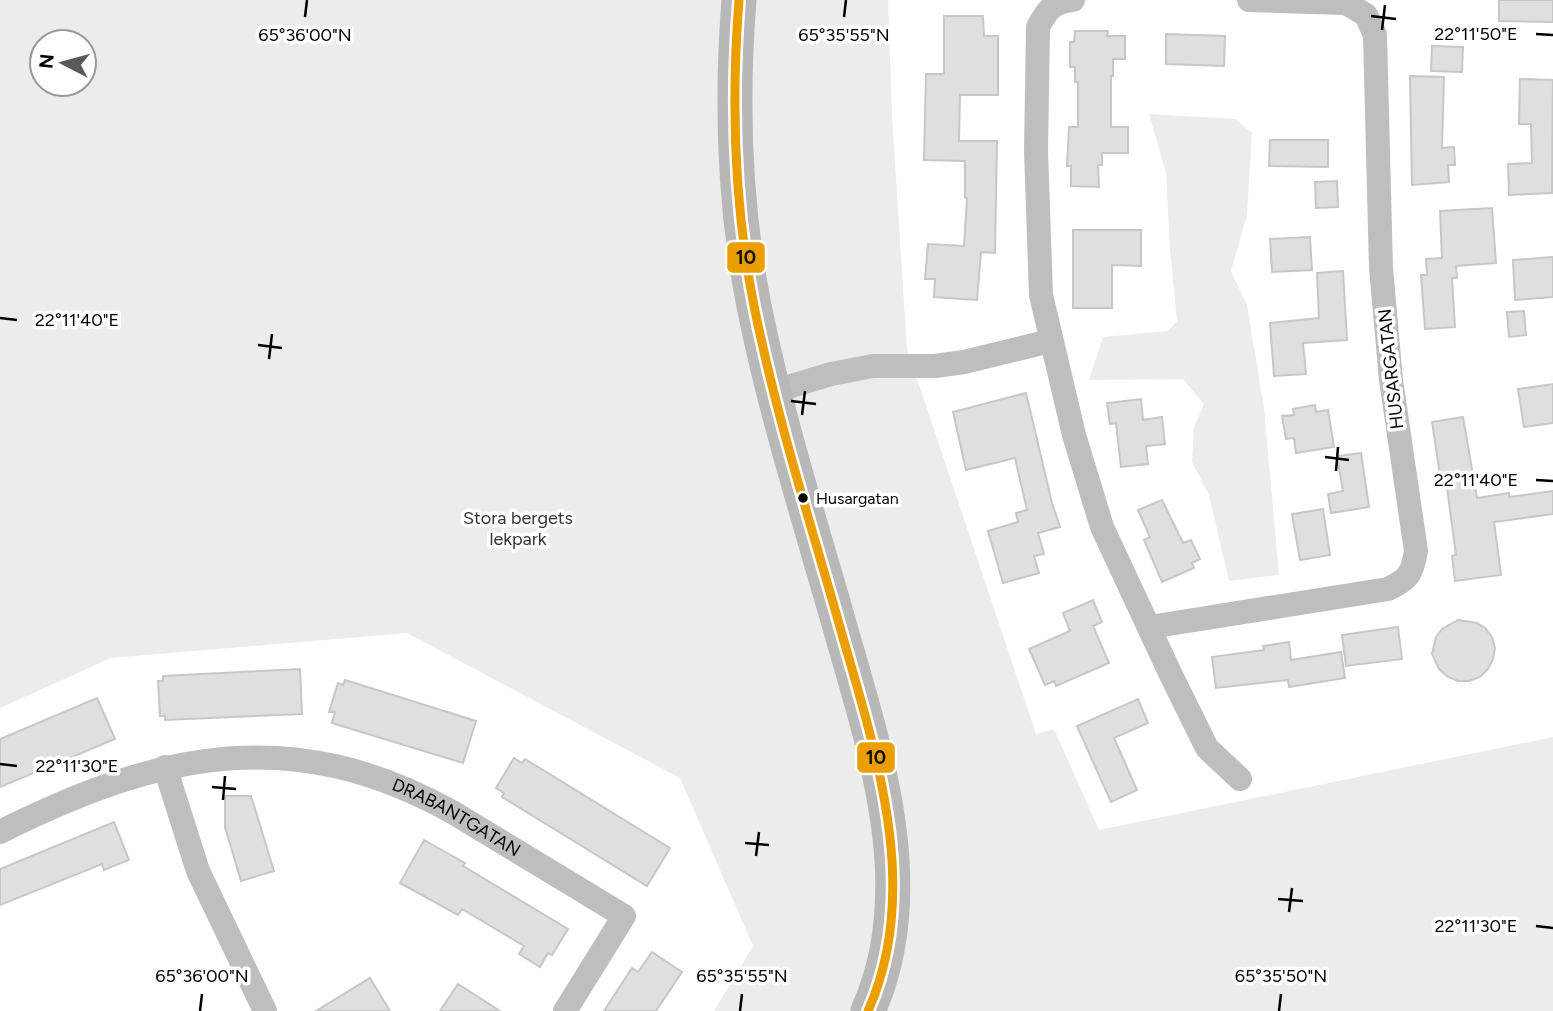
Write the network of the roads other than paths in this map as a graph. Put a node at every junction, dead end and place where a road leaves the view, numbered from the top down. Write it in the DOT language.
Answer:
graph roads {
  1 [pos="739,0"];
  2 [pos="1073,0"];
  3 [pos="1249,0"];
  4 [pos="1050,341"];
  5 [pos="775,391"];
  6 [pos="1150,627"];
  7 [pos="165,767"];
  8 [pos="1240,779"];
  9 [pos="0,832"];
  10 [pos="265,1011"];
  11 [pos="565,1011"];
  12 [pos="867,1011"];
  1 -- 5 [label="street"];
  2 -- 4 [label="street"];
  3 -- 6 [label="street, HUSARGATAN"];
  4 -- 5 [label="street"];
  4 -- 6 [label="street"];
  5 -- 12 [label="street"];
  6 -- 8 [label="street"];
  7 -- 9 [label="street, DRABANTGATAN"];
  7 -- 10 [label="street"];
  7 -- 11 [label="street, DRABANTGATAN"];
}
